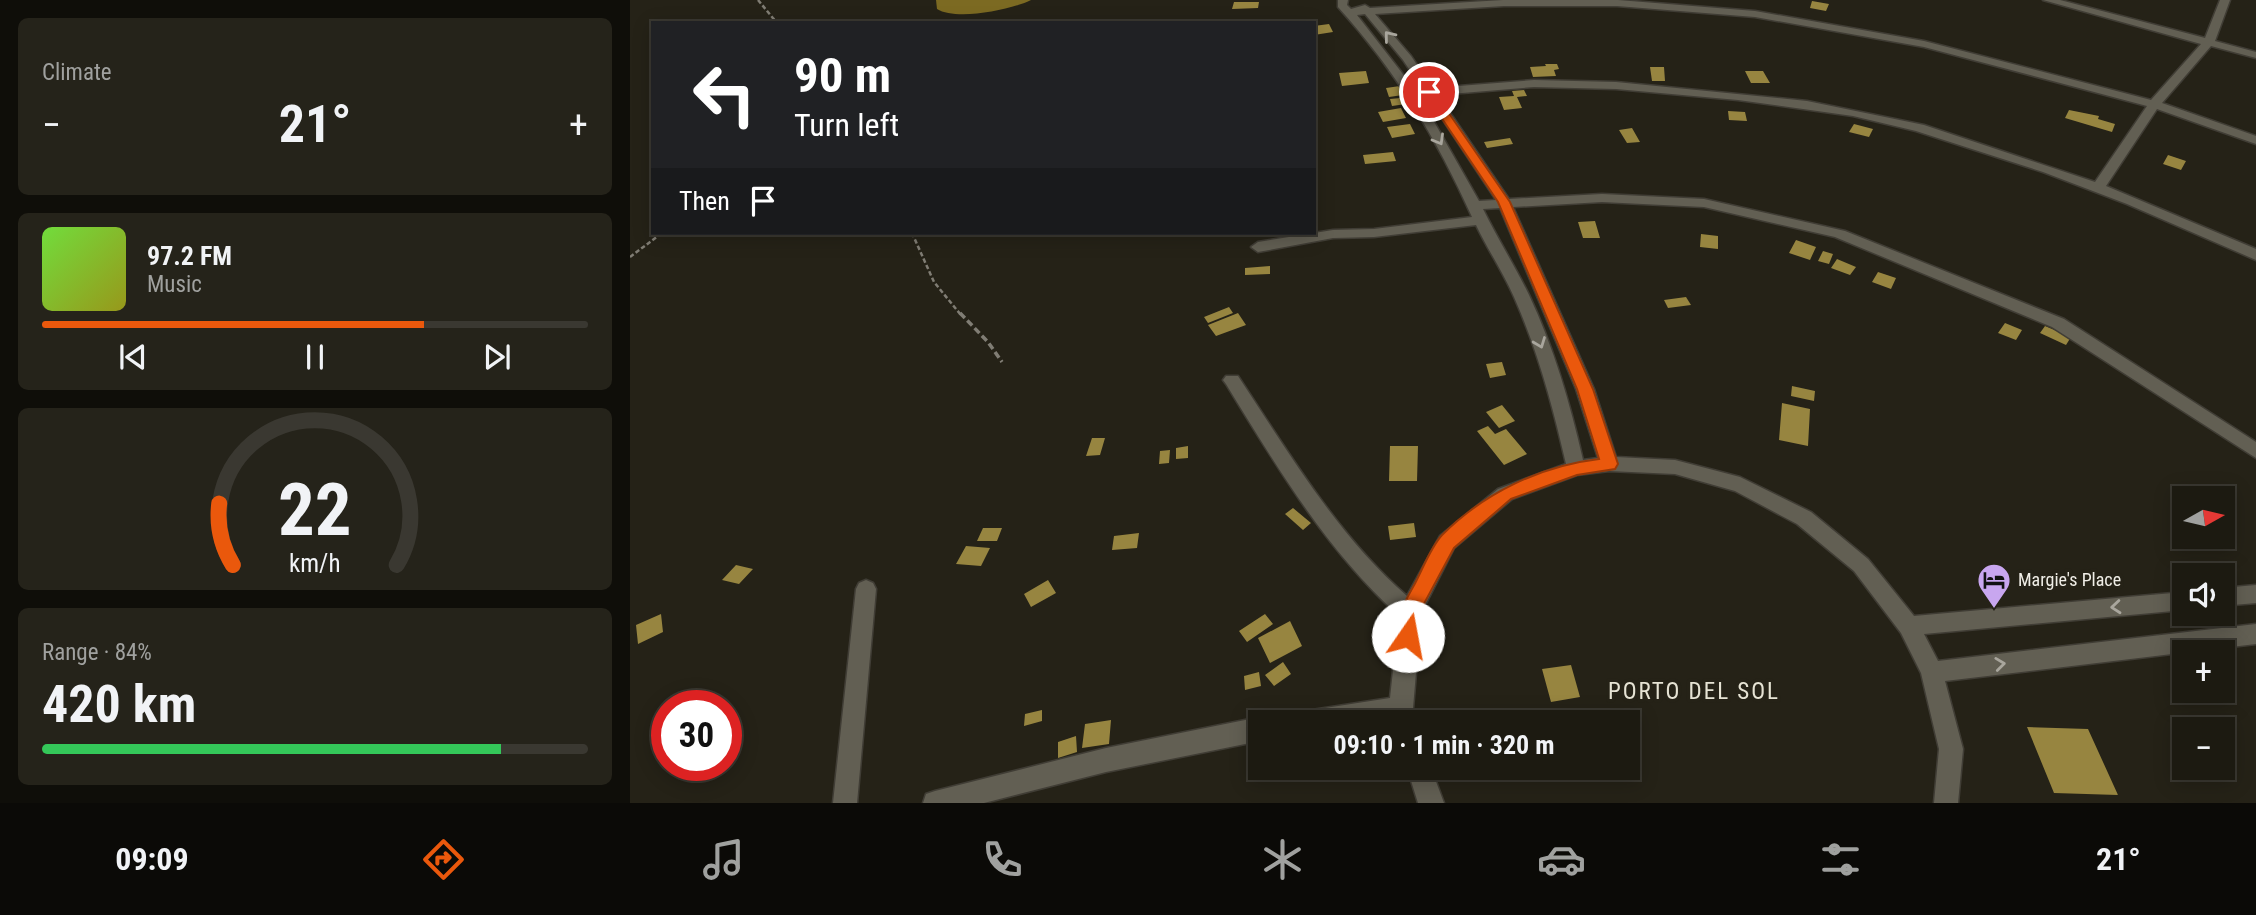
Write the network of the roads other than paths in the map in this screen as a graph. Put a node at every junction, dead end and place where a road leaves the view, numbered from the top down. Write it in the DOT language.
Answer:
graph roads {
  1 [pos="2048,0"];
  2 [pos="2225,0"];
  3 [pos="1346,6"];
  4 [pos="1365,6"];
  5 [pos="2209,42"];
  6 [pos="2256,55"];
  7 [pos="1429,92"];
  8 [pos="1412,95"];
  9 [pos="2154,104"];
  10 [pos="2256,140"];
  11 [pos="2098,188"];
  12 [pos="1504,202"];
  13 [pos="1478,213"];
  14 [pos="1258,247"];
  15 [pos="2256,255"];
  16 [pos="1232,380"];
  17 [pos="2256,452"];
  18 [pos="1609,464"];
  19 [pos="1576,468"];
  20 [pos="866,589"];
  21 [pos="2256,594"];
  22 [pos="2235,596"];
  23 [pos="2172,602"];
  24 [pos="1410,612"];
  25 [pos="1909,626"];
  26 [pos="2256,634"];
  27 [pos="1932,672"];
  28 [pos="1403,710"];
  29 [pos="1248,731"];
  30 [pos="1423,780"];
  31 [pos="845,803"];
  32 [pos="935,803"];
  33 [pos="1432,803"];
  34 [pos="1946,803"];
  1 -- 5 [label="street"];
  2 -- 5 [label="street"];
  3 -- 4 [label="street"];
  3 -- 8 [label="street"];
  7 -- 4 [label="street, one-way"];
  4 -- 9 [label="street"];
  5 -- 6 [label="street"];
  5 -- 9 [label="street"];
  7 -- 8 [label="street"];
  7 -- 11 [label="street"];
  7 -- 12 [label="street"];
  8 -- 13 [label="street, one-way"];
  9 -- 10 [label="street"];
  9 -- 11 [label="street"];
  11 -- 15 [label="street"];
  12 -- 13 [label="street"];
  12 -- 17 [label="street"];
  12 -- 18 [label="street"];
  13 -- 14 [label="street"];
  13 -- 19 [label="street, one-way"];
  16 -- 24 [label="street"];
  18 -- 19 [label="street"];
  18 -- 25 [label="street"];
  19 -- 24 [label="street"];
  20 -- 31 [label="street"];
  21 -- 22 [label="street"];
  23 -- 25 [label="street, one-way"];
  24 -- 28 [label="street"];
  25 -- 27 [label="street"];
  27 -- 26 [label="street, one-way"];
  27 -- 34 [label="street"];
  29 -- 32 [label="street"];
  30 -- 33 [label="street"];
}
